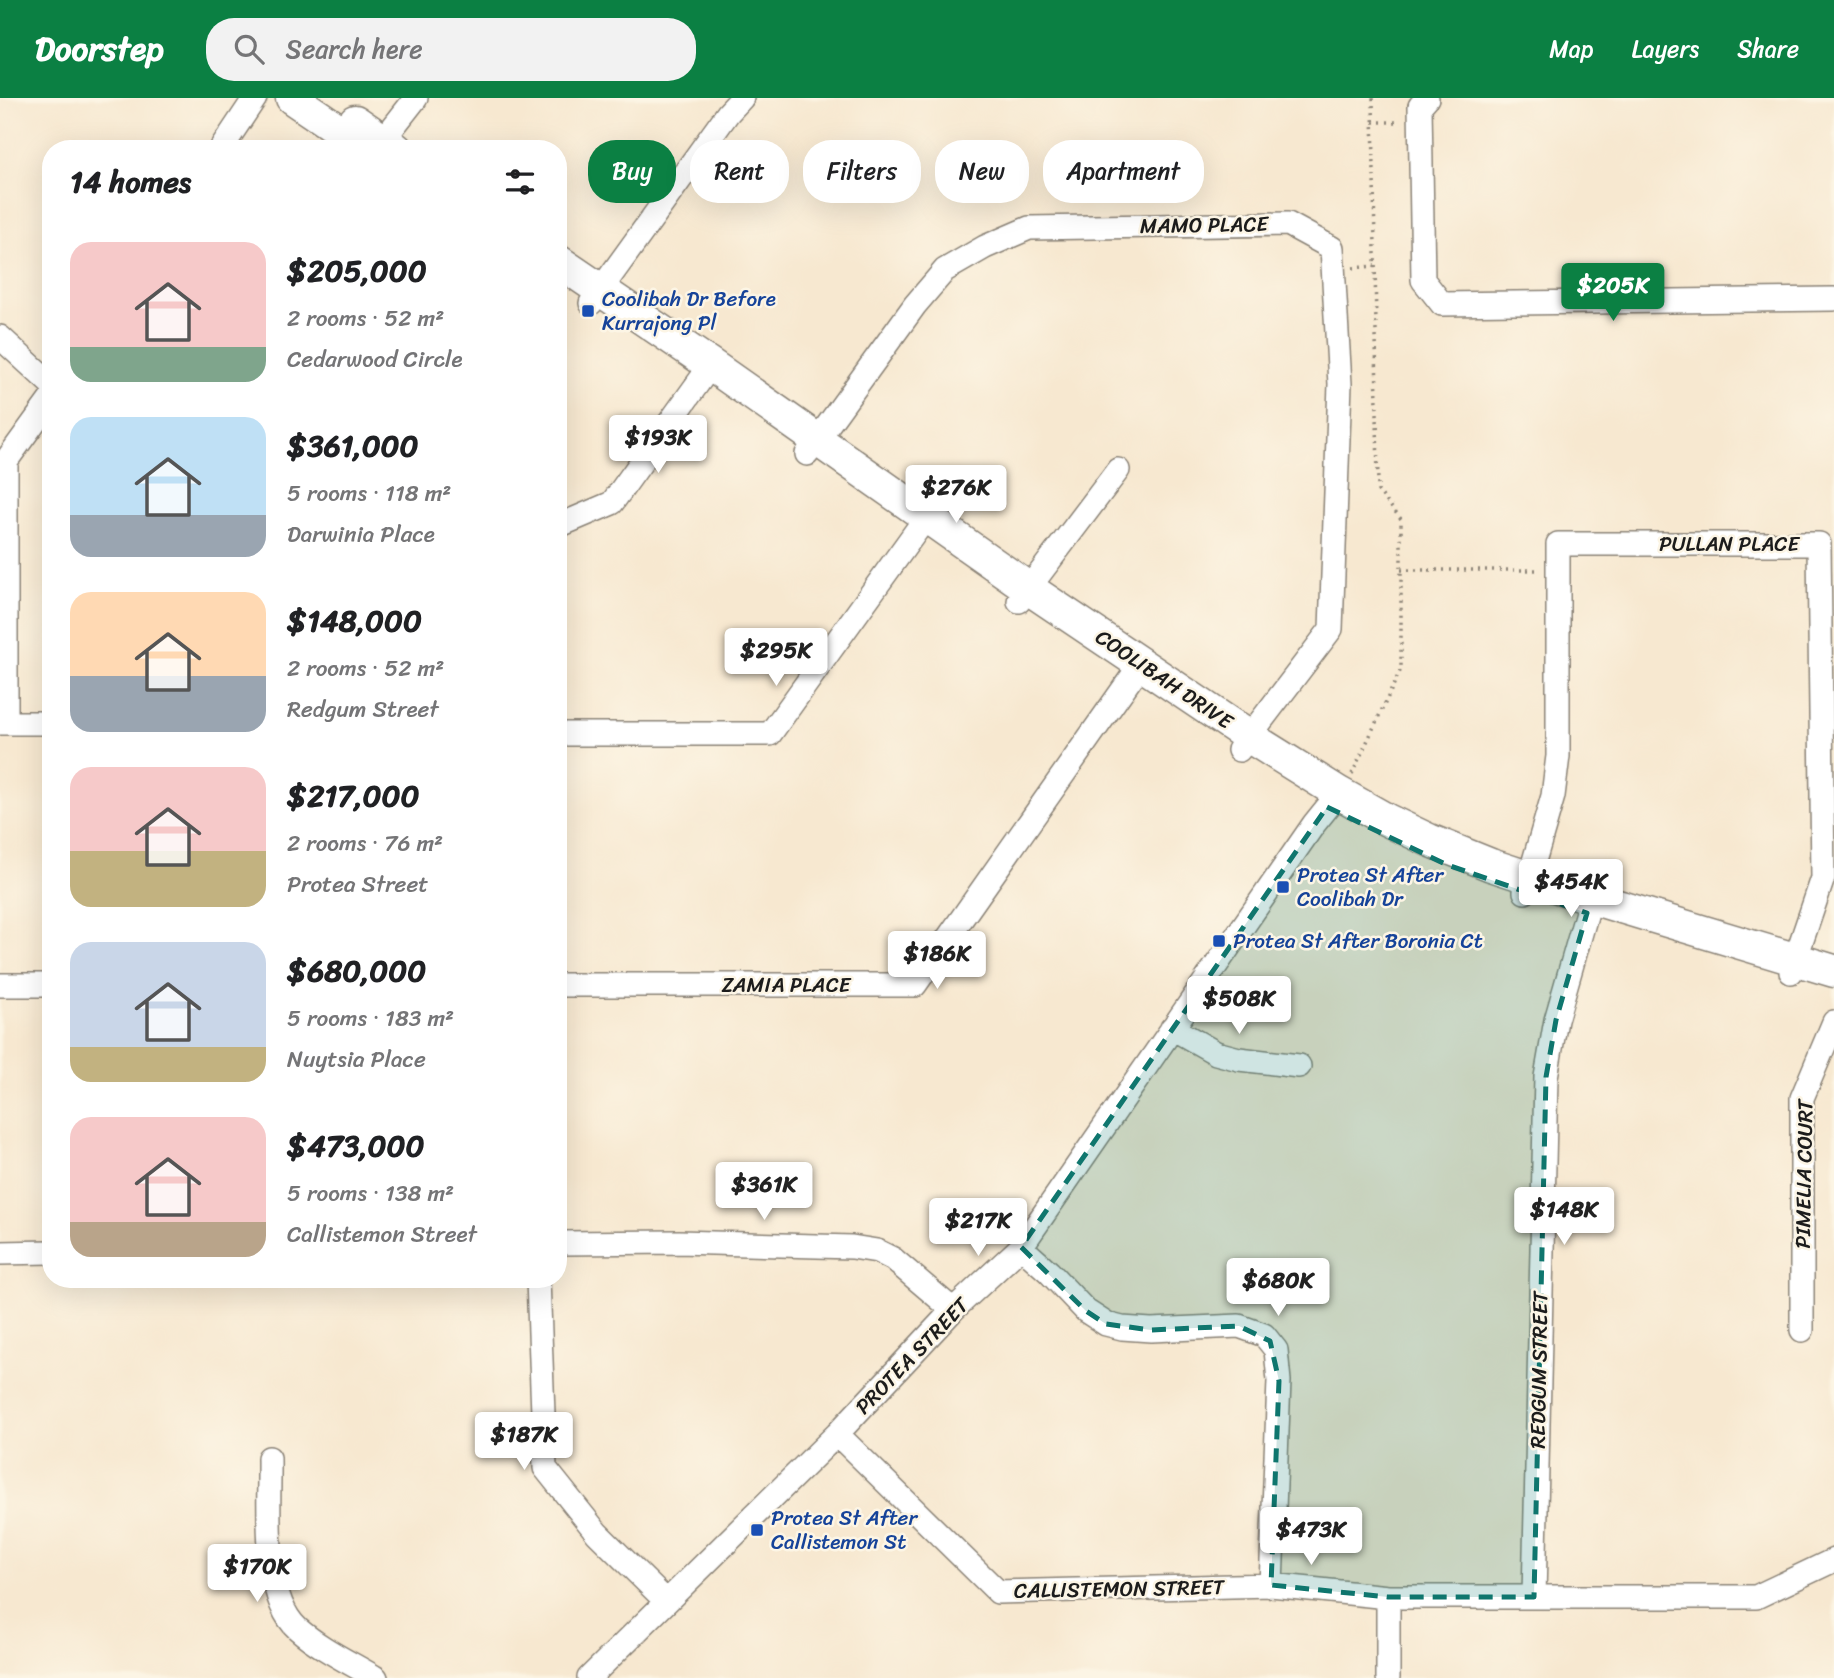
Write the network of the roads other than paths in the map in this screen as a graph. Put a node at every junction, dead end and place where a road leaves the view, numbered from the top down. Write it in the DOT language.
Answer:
graph roads {
  1 [pos="256,98"];
  2 [pos="292,98"];
  3 [pos="322,98"];
  4 [pos="416,98"];
  5 [pos="742,98"];
  6 [pos="1427,98"];
  7 [pos="227,140"];
  8 [pos="367,140"];
  9 [pos="372,140"];
  10 [pos="385,140"];
  11 [pos="567,270"];
  12 [pos="567,284"];
  13 [pos="596,297"];
  14 [pos="1834,299"];
  15 [pos="0,337"];
  16 [pos="706,372"];
  17 [pos="42,376"];
  18 [pos="42,411"];
  19 [pos="812,447"];
  20 [pos="1118,470"];
  21 [pos="567,522"];
  22 [pos="923,523"];
  23 [pos="1023,594"];
  24 [pos="1136,672"];
  25 [pos="3,723"];
  26 [pos="42,723"];
  27 [pos="567,734"];
  28 [pos="1244,743"];
  29 [pos="1333,800"];
  30 [pos="1527,885"];
  31 [pos="1589,906"];
  32 [pos="1793,966"];
  33 [pos="1834,971"];
  34 [pos="0,985"];
  35 [pos="42,985"];
  36 [pos="567,985"];
  37 [pos="1834,987"];
  38 [pos="1834,1022"];
  39 [pos="1172,1028"];
  40 [pos="1299,1066"];
  41 [pos="567,1243"];
  42 [pos="1021,1247"];
  43 [pos="42,1252"];
  44 [pos="0,1253"];
  45 [pos="538,1288"];
  46 [pos="953,1310"];
  47 [pos="1802,1330"];
  48 [pos="837,1434"];
  49 [pos="269,1458"];
  50 [pos="1834,1560"];
  51 [pos="1271,1585"];
  52 [pos="1388,1597"];
  53 [pos="1535,1597"];
  54 [pos="666,1601"];
  55 [pos="376,1678"];
  56 [pos="589,1678"];
  57 [pos="1388,1678"];
  1 -- 7 [label="street"];
  2 -- 8 [label="main road"];
  3 -- 9 [label="main road"];
  4 -- 10 [label="street"];
  5 -- 13 [label="street"];
  6 -- 14 [label="street"];
  11 -- 13 [label="main road, COOLIBAH DRIVE"];
  12 -- 13 [label="main road, COOLIBAH DRIVE"];
  13 -- 16 [label="main road, COOLIBAH DRIVE"];
  15 -- 17 [label="street"];
  16 -- 19 [label="main road, COOLIBAH DRIVE"];
  16 -- 21 [label="street"];
  18 -- 25 [label="street"];
  19 -- 22 [label="main road, COOLIBAH DRIVE"];
  19 -- 28 [label="street, MAMO PLACE"];
  20 -- 23 [label="street"];
  22 -- 23 [label="main road, COOLIBAH DRIVE"];
  22 -- 27 [label="street"];
  23 -- 24 [label="main road, COOLIBAH DRIVE"];
  24 -- 28 [label="main road, COOLIBAH DRIVE"];
  24 -- 36 [label="street, ZAMIA PLACE"];
  25 -- 26 [label="street"];
  28 -- 29 [label="main road, COOLIBAH DRIVE"];
  29 -- 30 [label="main road, COOLIBAH DRIVE"];
  29 -- 39 [label="street, PROTEA STREET"];
  30 -- 31 [label="main road, COOLIBAH DRIVE"];
  30 -- 32 [label="street, PULLAN PLACE"];
  31 -- 32 [label="main road, COOLIBAH DRIVE"];
  31 -- 53 [label="street, REDGUM STREET"];
  32 -- 33 [label="main road, COOLIBAH DRIVE"];
  32 -- 37 [label="main road, COOLIBAH DRIVE"];
  34 -- 35 [label="street"];
  38 -- 47 [label="street, PIMELIA COURT"];
  39 -- 40 [label="street"];
  39 -- 42 [label="street, PROTEA STREET"];
  41 -- 46 [label="street"];
  42 -- 46 [label="street, PROTEA STREET"];
  42 -- 51 [label="street"];
  43 -- 44 [label="street"];
  45 -- 54 [label="street"];
  46 -- 48 [label="street, PROTEA STREET"];
  48 -- 51 [label="street, CALLISTEMON STREET"];
  48 -- 54 [label="street, PROTEA STREET"];
  49 -- 55 [label="street"];
  50 -- 53 [label="street, CALLISTEMON STREET"];
  51 -- 52 [label="street, CALLISTEMON STREET"];
  52 -- 53 [label="street, CALLISTEMON STREET"];
  52 -- 57 [label="street"];
  54 -- 56 [label="street, PROTEA STREET"];
}
